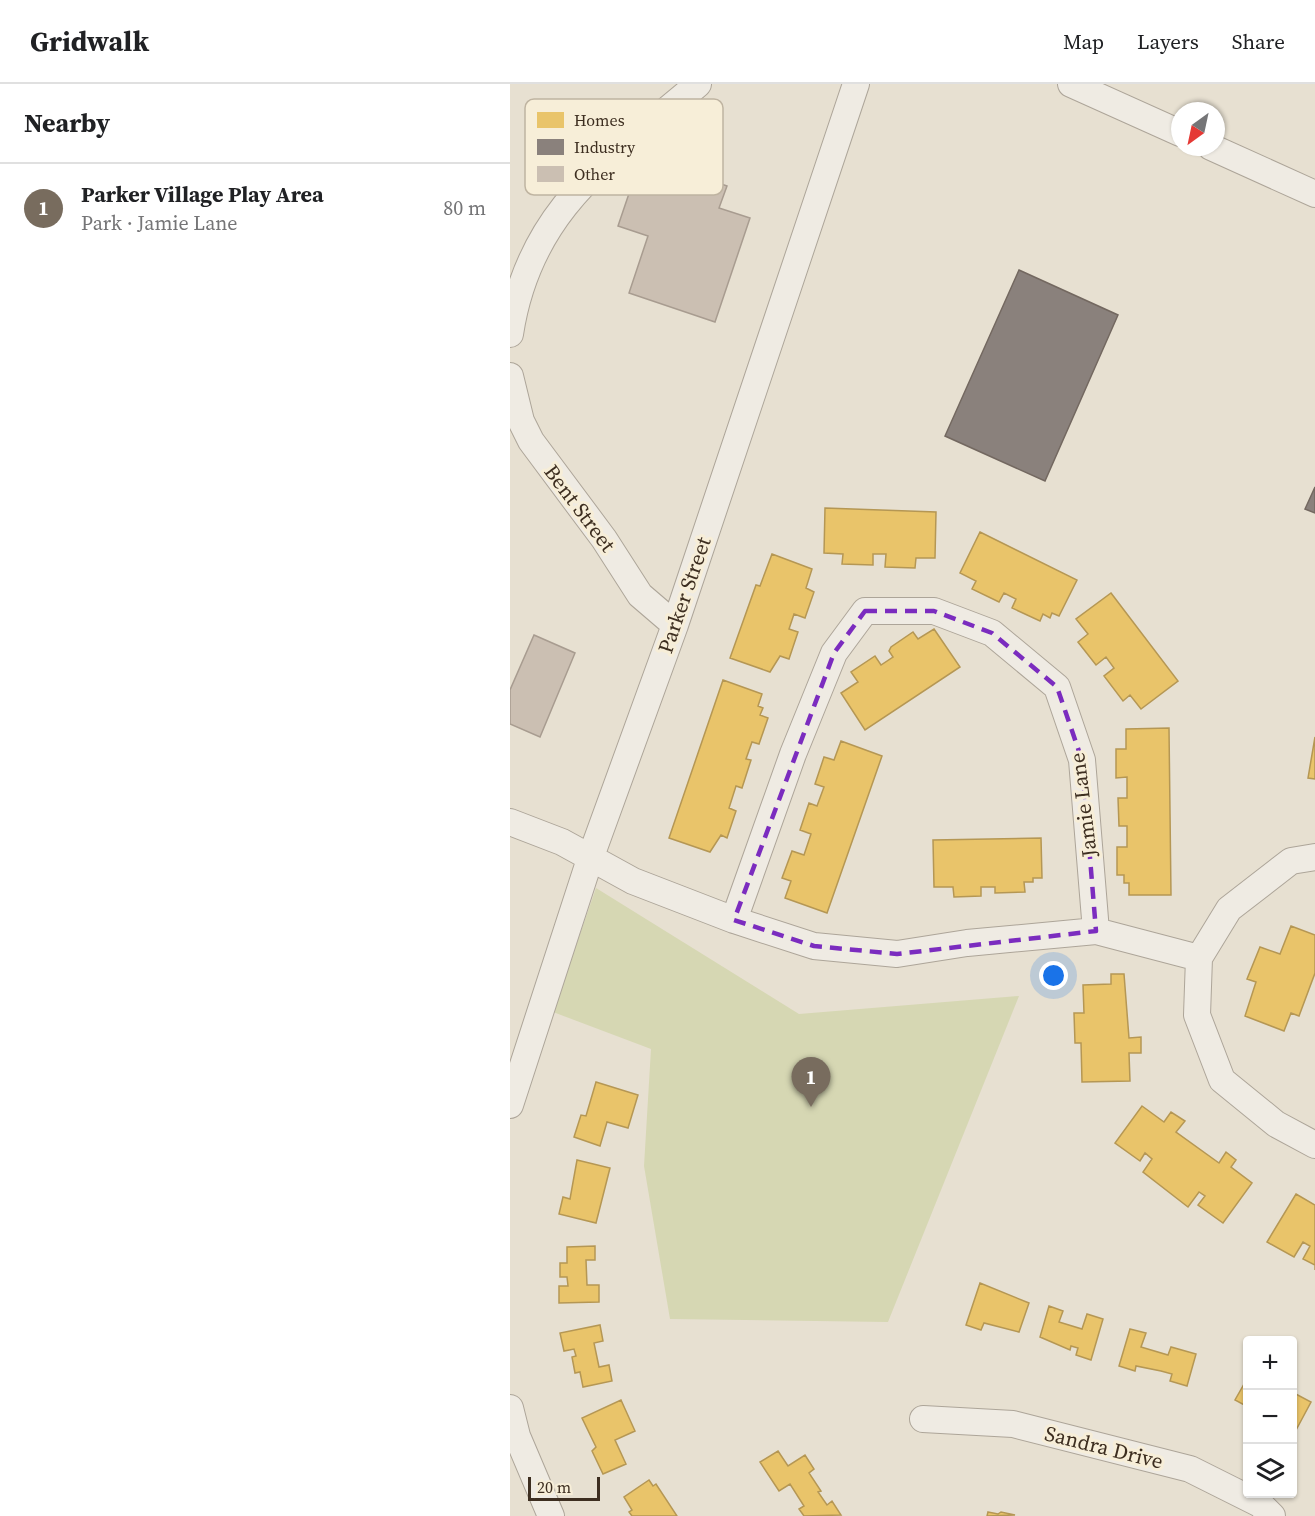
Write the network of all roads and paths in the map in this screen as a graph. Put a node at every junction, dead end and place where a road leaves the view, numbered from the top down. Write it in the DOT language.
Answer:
graph roads {
  1 [pos="699,84"];
  2 [pos="856,84"];
  3 [pos="1071,84"];
  4 [pos="681,99"];
  5 [pos="1171,129"];
  6 [pos="1225,153"];
  7 [pos="1315,194"];
  8 [pos="573,195"];
  9 [pos="510,334"];
  10 [pos="510,376"];
  11 [pos="675,625"];
  12 [pos="510,822"];
  13 [pos="1315,857"];
  14 [pos="590,859"];
  15 [pos="734,920"];
  16 [pos="1096,931"];
  17 [pos="1198,958"];
  18 [pos="510,1105"];
  19 [pos="1315,1145"];
  20 [pos="510,1407"];
  21 [pos="923,1419"];
  22 [pos="551,1516"];
  23 [pos="1272,1516"];
  1 -- 4 [label="street"];
  2 -- 11 [label="street, Parker Street"];
  3 -- 5 [label="street"];
  6 -- 7 [label="street"];
  8 -- 9 [label="street"];
  10 -- 11 [label="street, Bent Street"];
  11 -- 14 [label="street, Parker Street"];
  12 -- 14 [label="street"];
  13 -- 17 [label="street"];
  14 -- 15 [label="street"];
  14 -- 18 [label="street, Parker Street"];
  15 -- 16 [label="street"];
  15 -- 16 [label="street, Jamie Lane"];
  16 -- 17 [label="street"];
  17 -- 19 [label="street"];
  20 -- 22 [label="street"];
  21 -- 23 [label="street, Sandra Drive"];
}
